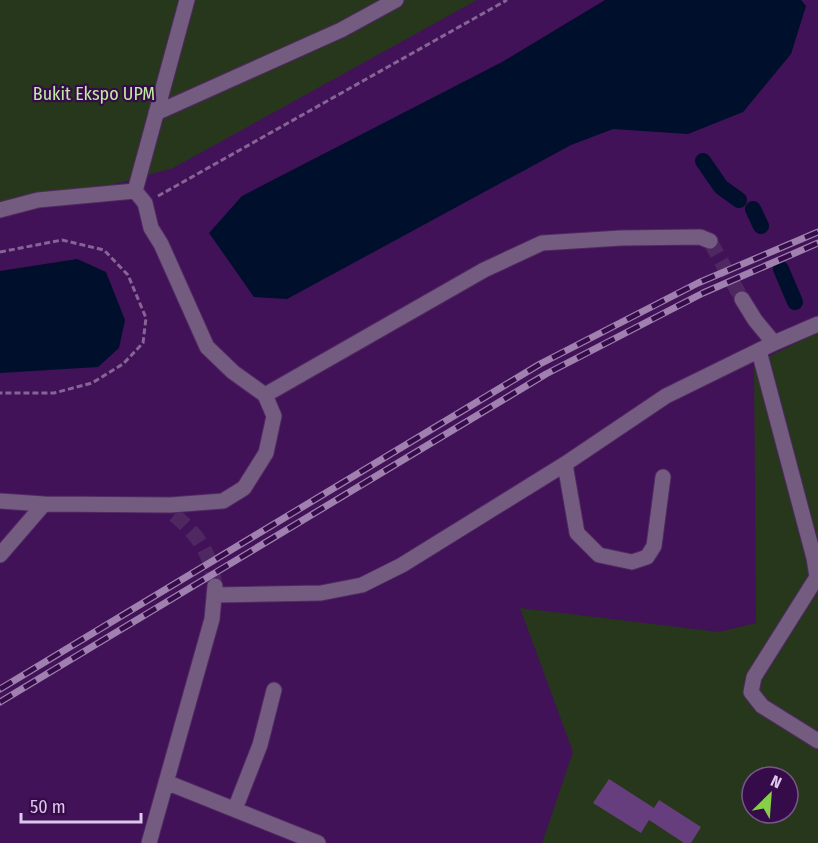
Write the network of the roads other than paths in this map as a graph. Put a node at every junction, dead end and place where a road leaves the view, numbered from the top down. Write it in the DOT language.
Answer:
graph roads {
  1 [pos="187,0"];
  2 [pos="396,0"];
  3 [pos="156,113"];
  4 [pos="135,191"];
  5 [pos="0,210"];
  6 [pos="710,241"];
  7 [pos="742,299"];
  8 [pos="818,324"];
  9 [pos="774,343"];
  10 [pos="759,351"];
  11 [pos="265,394"];
  12 [pos="565,464"];
  13 [pos="663,477"];
  14 [pos="0,501"];
  15 [pos="44,504"];
  16 [pos="155,504"];
  17 [pos="174,515"];
  18 [pos="0,555"];
  19 [pos="274,690"];
  20 [pos="818,741"];
  21 [pos="166,782"];
  22 [pos="235,809"];
  23 [pos="149,843"];
  24 [pos="318,843"];
  1 -- 3 [label="street"];
  2 -- 3 [label="street"];
  3 -- 4 [label="street"];
  4 -- 5 [label="street"];
  4 -- 11 [label="street"];
  6 -- 11 [label="street"];
  7 -- 9 [label="street"];
  8 -- 9 [label="street"];
  9 -- 10 [label="street"];
  10 -- 12 [label="street"];
  10 -- 20 [label="street"];
  11 -- 16 [label="street"];
  12 -- 13 [label="street"];
  12 -- 21 [label="street"];
  14 -- 15 [label="street"];
  15 -- 16 [label="street"];
  15 -- 18 [label="street"];
  16 -- 17 [label="street"];
  19 -- 22 [label="street"];
  21 -- 22 [label="street"];
  21 -- 23 [label="street"];
  22 -- 24 [label="street"];
}
